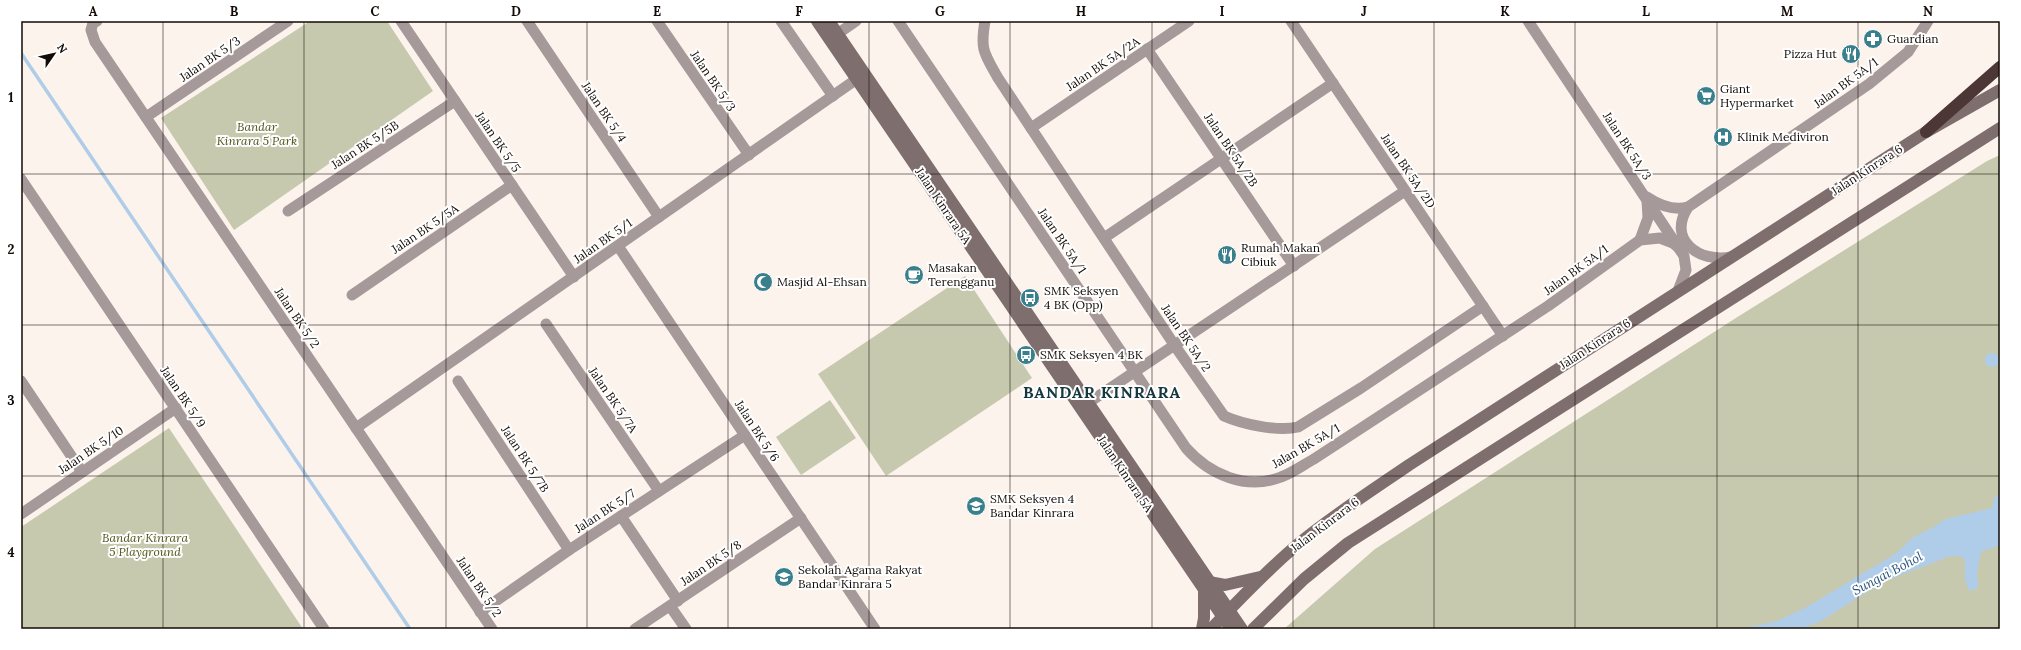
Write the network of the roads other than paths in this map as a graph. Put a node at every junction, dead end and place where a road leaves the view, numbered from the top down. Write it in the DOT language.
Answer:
graph roads {
  1 [pos="97,21"];
  2 [pos="288,21"];
  3 [pos="401,21"];
  4 [pos="528,21"];
  5 [pos="657,21"];
  6 [pos="781,21"];
  7 [pos="817,21"];
  8 [pos="829,21"];
  9 [pos="856,21"];
  10 [pos="898,21"];
  11 [pos="986,21"];
  12 [pos="1189,21"];
  13 [pos="1291,21"];
  14 [pos="1528,21"];
  15 [pos="1928,21"];
  16 [pos="833,36"];
  17 [pos="1147,49"];
  18 [pos="2000,67"];
  19 [pos="860,77"];
  20 [pos="1333,83"];
  21 [pos="2000,90"];
  22 [pos="833,96"];
  23 [pos="455,101"];
  24 [pos="146,118"];
  25 [pos="1031,128"];
  26 [pos="2000,128"];
  27 [pos="1926,132"];
  28 [pos="749,155"];
  29 [pos="1221,159"];
  30 [pos="21,179"];
  31 [pos="512,185"];
  32 [pos="1405,191"];
  33 [pos="1645,197"];
  34 [pos="1688,208"];
  35 [pos="288,211"];
  36 [pos="659,218"];
  37 [pos="1104,238"];
  38 [pos="1640,240"];
  39 [pos="618,246"];
  40 [pos="1679,248"];
  41 [pos="1732,257"];
  42 [pos="1294,266"];
  43 [pos="574,277"];
  44 [pos="1678,291"];
  45 [pos="352,295"];
  46 [pos="1483,306"];
  47 [pos="546,324"];
  48 [pos="1503,336"];
  49 [pos="1175,346"];
  50 [pos="1135,372"];
  51 [pos="21,381"];
  52 [pos="458,381"];
  53 [pos="1084,405"];
  54 [pos="176,408"];
  55 [pos="356,428"];
  56 [pos="745,435"];
  57 [pos="82,472"];
  58 [pos="659,491"];
  59 [pos="21,514"];
  60 [pos="621,516"];
  61 [pos="800,518"];
  62 [pos="569,550"];
  63 [pos="1263,576"];
  64 [pos="1206,586"];
  65 [pos="674,603"];
  66 [pos="480,612"];
  67 [pos="1226,614"];
  68 [pos="324,629"];
  69 [pos="492,629"];
  70 [pos="635,629"];
  71 [pos="686,629"];
  72 [pos="875,629"];
  73 [pos="1202,629"];
  74 [pos="1211,629"];
  75 [pos="1231,629"];
  76 [pos="1242,629"];
  77 [pos="1253,629"];
  1 -- 24 [label="street, Jalan BK 5/2"];
  2 -- 24 [label="street, Jalan BK 5/3"];
  3 -- 23 [label="street, Jalan BK 5/5"];
  4 -- 36 [label="street, Jalan BK 5/4"];
  5 -- 28 [label="street, Jalan BK 5/3"];
  6 -- 22 [label="street"];
  7 -- 16 [label="main road, Jalan Kinrara 5A"];
  8 -- 16 [label="main road, Jalan Kinrara 5A"];
  9 -- 16 [label="street"];
  10 -- 50 [label="street, Jalan BK 5A/1"];
  11 -- 25 [label="street, Jalan BK 5A/2"];
  12 -- 17 [label="street, Jalan BK 5A/2A"];
  13 -- 20 [label="street, Jalan BK 5A/2D"];
  14 -- 33 [label="street, Jalan BK 5A/3"];
  15 -- 34 [label="street, Jalan BK 5A/1"];
  16 -- 19 [label="main road, Jalan Kinrara 5A"];
  17 -- 25 [label="street, Jalan BK 5A/2A"];
  17 -- 29 [label="street, Jalan BK 5A/2B"];
  18 -- 27 [label="highway"];
  19 -- 22 [label="street, Jalan BK 5/1"];
  19 -- 53 [label="main road, Jalan Kinrara 5A"];
  20 -- 29 [label="street"];
  20 -- 32 [label="street, Jalan BK 5A/2D"];
  21 -- 27 [label="main road, Jalan Kinrara 6"];
  22 -- 28 [label="street, Jalan BK 5/1"];
  23 -- 31 [label="street, Jalan BK 5/5"];
  23 -- 35 [label="street, Jalan BK 5/5B"];
  24 -- 55 [label="street, Jalan BK 5/2"];
  25 -- 37 [label="street, Jalan BK 5A/2"];
  26 -- 77 [label="main road"];
  27 -- 41 [label="main road, Jalan Kinrara 6"];
  28 -- 36 [label="street, Jalan BK 5/1"];
  29 -- 37 [label="street"];
  29 -- 42 [label="street, Jalan BK 5A/2B"];
  30 -- 54 [label="street, Jalan BK 5/9"];
  31 -- 43 [label="street, Jalan BK 5/5"];
  31 -- 45 [label="street, Jalan BK 5/5A"];
  32 -- 42 [label="street"];
  32 -- 46 [label="street, Jalan BK 5A/2D"];
  33 -- 34 [label="street"];
  33 -- 38 [label="street"];
  33 -- 40 [label="street, Jalan BK 5A/3"];
  34 -- 41 [label="street"];
  36 -- 39 [label="street, Jalan BK 5/1"];
  37 -- 49 [label="street, Jalan BK 5A/2"];
  38 -- 40 [label="street, Jalan BK 5A/1"];
  38 -- 48 [label="street, Jalan BK 5A/1"];
  39 -- 43 [label="street, Jalan BK 5/1"];
  39 -- 56 [label="street, Jalan BK 5/6"];
  40 -- 44 [label="street, Jalan BK 5A/3"];
  41 -- 44 [label="main road, Jalan Kinrara 6"];
  42 -- 49 [label="street"];
  43 -- 55 [label="street, Jalan BK 5/1"];
  44 -- 63 [label="main road, Jalan Kinrara 6"];
  46 -- 48 [label="street, Jalan BK 5A/2D"];
  46 -- 49 [label="street, Jalan BK 5A/2"];
  47 -- 58 [label="street, Jalan BK 5/7A"];
  48 -- 50 [label="street, Jalan BK 5A/1"];
  49 -- 50 [label="street"];
  50 -- 53 [label="street"];
  51 -- 57 [label="street"];
  52 -- 62 [label="street, Jalan BK 5/7B"];
  53 -- 64 [label="main road, Jalan Kinrara 5A"];
  54 -- 57 [label="street, Jalan BK 5/10"];
  54 -- 68 [label="street, Jalan BK 5/9"];
  55 -- 66 [label="street, Jalan BK 5/2"];
  56 -- 58 [label="street, Jalan BK 5/7"];
  56 -- 61 [label="street, Jalan BK 5/6"];
  57 -- 59 [label="street, Jalan BK 5/10"];
  58 -- 60 [label="street, Jalan BK 5/7"];
  60 -- 62 [label="street, Jalan BK 5/7"];
  60 -- 65 [label="street"];
  61 -- 65 [label="street, Jalan BK 5/8"];
  61 -- 72 [label="street, Jalan BK 5/6"];
  62 -- 66 [label="street, Jalan BK 5/7"];
  63 -- 64 [label="main road"];
  63 -- 67 [label="main road, Jalan Kinrara 6"];
  64 -- 67 [label="main road, Jalan Kinrara 5A"];
  64 -- 73 [label="main road"];
  65 -- 70 [label="street, Jalan BK 5/8"];
  65 -- 71 [label="street"];
  66 -- 69 [label="street, Jalan BK 5/2"];
  67 -- 74 [label="main road, Jalan Kinrara 6"];
  67 -- 75 [label="main road, Jalan Kinrara 5A"];
  67 -- 76 [label="main road, Jalan Kinrara 5A"];
}
